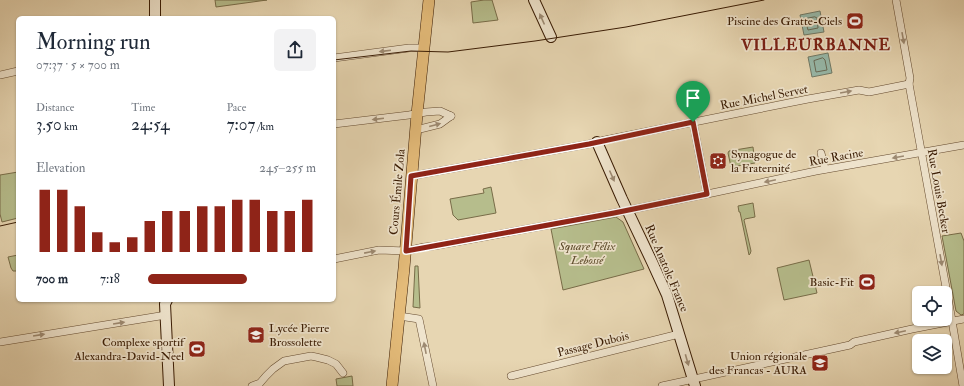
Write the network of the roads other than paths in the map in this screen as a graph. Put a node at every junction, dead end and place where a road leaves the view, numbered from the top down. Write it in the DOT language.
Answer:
graph roads {
  1 [pos="155,0"];
  2 [pos="429,0"];
  3 [pos="534,0"];
  4 [pos="896,0"];
  5 [pos="155,16"];
  6 [pos="551,37"];
  7 [pos="424,48"];
  8 [pos="336,58"];
  9 [pos="16,71"];
  10 [pos="0,75"];
  11 [pos="909,84"];
  12 [pos="417,114"];
  13 [pos="693,122"];
  14 [pos="336,124"];
  15 [pos="416,130"];
  16 [pos="597,142"];
  17 [pos="964,144"];
  18 [pos="821,153"];
  19 [pos="921,153"];
  20 [pos="825,170"];
  21 [pos="411,176"];
  22 [pos="707,194"];
  23 [pos="627,210"];
  24 [pos="406,251"];
  25 [pos="336,259"];
  26 [pos="945,286"];
  27 [pos="166,302"];
  28 [pos="166,315"];
  29 [pos="399,316"];
  30 [pos="964,320"];
  31 [pos="952,322"];
  32 [pos="929,326"];
  33 [pos="679,334"];
  34 [pos="0,342"];
  35 [pos="343,373"];
  36 [pos="511,376"];
  37 [pos="694,383"];
  38 [pos="169,386"];
  39 [pos="252,386"];
  40 [pos="392,386"];
  41 [pos="433,386"];
  42 [pos="662,386"];
  43 [pos="963,386"];
  1 -- 5 [label="street"];
  2 -- 7 [label="main road, Cours Émile Zola"];
  6 -- 3 [label="street, one-way"];
  4 -- 11 [label="street, Rue Louis Becker, one-way"];
  7 -- 8 [label="street, one-way"];
  7 -- 12 [label="main road, Cours Émile Zola"];
  9 -- 10 [label="street"];
  13 -- 11 [label="street, Rue Michel Servet, one-way"];
  11 -- 19 [label="street, Rue Louis Becker"];
  12 -- 14 [label="street, one-way"];
  12 -- 15 [label="main road, Cours Émile Zola"];
  15 -- 12 [label="street, one-way"];
  13 -- 16 [label="street, Rue Michel Servet"];
  13 -- 22 [label="street"];
  15 -- 21 [label="main road, Cours Émile Zola"];
  16 -- 21 [label="street, Rue Michel Servet"];
  16 -- 23 [label="street, Rue Anatole France, one-way"];
  17 -- 19 [label="street, Rue Racine"];
  18 -- 20 [label="street"];
  19 -- 20 [label="street, Rue Racine, one-way"];
  19 -- 26 [label="street, Rue Louis Becker, one-way"];
  20 -- 22 [label="street, Rue Racine, one-way"];
  21 -- 24 [label="main road, Cours Émile Zola"];
  22 -- 23 [label="street, Rue Racine"];
  23 -- 24 [label="street, Rue Racine"];
  23 -- 33 [label="street, Rue Anatole France"];
  25 -- 24 [label="street, Rue Racine, one-way"];
  24 -- 29 [label="main road, Cours Émile Zola"];
  27 -- 28 [label="street"];
  34 -- 28 [label="street, one-way"];
  28 -- 38 [label="street"];
  29 -- 40 [label="main road, Cours Émile Zola"];
  41 -- 29 [label="street, one-way"];
  30 -- 31 [label="street"];
  31 -- 43 [label="street, Rue Louis Becker"];
  32 -- 37 [label="street, one-way"];
  33 -- 36 [label="street, Passage Dubois"];
  33 -- 37 [label="street, Rue Anatole France, one-way"];
  35 -- 39 [label="street"];
  37 -- 42 [label="street"];
}
